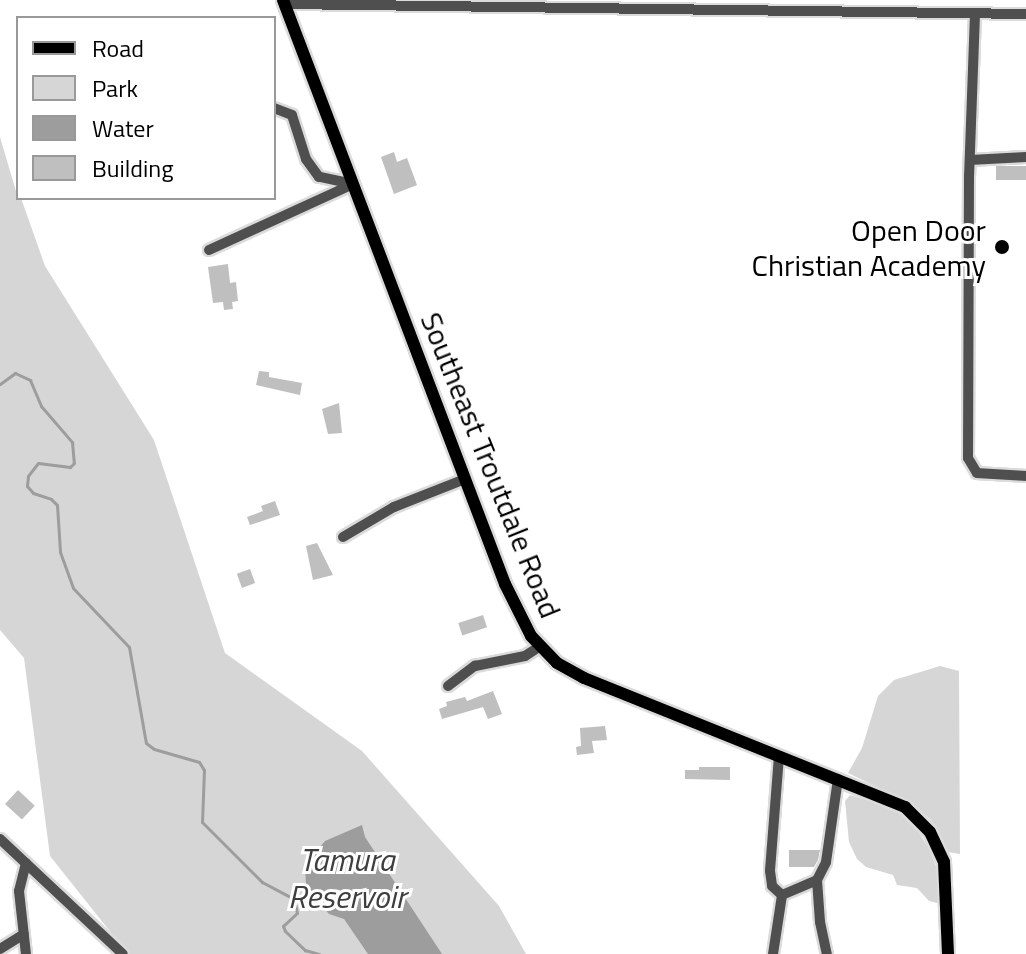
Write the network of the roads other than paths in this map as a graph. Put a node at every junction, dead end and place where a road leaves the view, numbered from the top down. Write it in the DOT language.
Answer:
graph roads {
  1 [pos="909,0"];
  2 [pos="284,2"];
  3 [pos="781,6"];
  4 [pos="908,13"];
  5 [pos="975,14"];
  6 [pos="1026,14"];
  7 [pos="276,109"];
  8 [pos="1026,157"];
  9 [pos="970,160"];
  10 [pos="353,184"];
  11 [pos="209,250"];
  12 [pos="1026,476"];
  13 [pos="465,479"];
  14 [pos="343,537"];
  15 [pos="539,647"];
  16 [pos="448,686"];
  17 [pos="779,756"];
  18 [pos="838,779"];
  19 [pos="0,839"];
  20 [pos="26,863"];
  21 [pos="817,880"];
  22 [pos="782,895"];
  23 [pos="24,934"];
  24 [pos="0,949"];
  25 [pos="26,954"];
  26 [pos="123,954"];
  27 [pos="773,954"];
  28 [pos="827,954"];
  29 [pos="948,954"];
  1 -- 4 [label="street"];
  2 -- 3 [label="street"];
  2 -- 10 [label="main road, Southeast Troutdale Road"];
  3 -- 4 [label="street"];
  4 -- 5 [label="street"];
  5 -- 6 [label="street"];
  5 -- 9 [label="street"];
  7 -- 10 [label="street"];
  8 -- 9 [label="street"];
  9 -- 12 [label="street"];
  10 -- 11 [label="street"];
  10 -- 13 [label="main road, Southeast Troutdale Road"];
  13 -- 14 [label="street"];
  13 -- 15 [label="main road, Southeast Troutdale Road"];
  15 -- 16 [label="street"];
  15 -- 17 [label="main road, Southeast Troutdale Road"];
  17 -- 18 [label="main road, Southeast Troutdale Road"];
  17 -- 22 [label="street"];
  18 -- 21 [label="street"];
  18 -- 29 [label="main road, Southeast Troutdale Road"];
  19 -- 20 [label="street"];
  20 -- 23 [label="street"];
  20 -- 26 [label="street"];
  21 -- 22 [label="street"];
  21 -- 28 [label="street"];
  22 -- 27 [label="street"];
  23 -- 24 [label="street"];
  23 -- 25 [label="street"];
}
